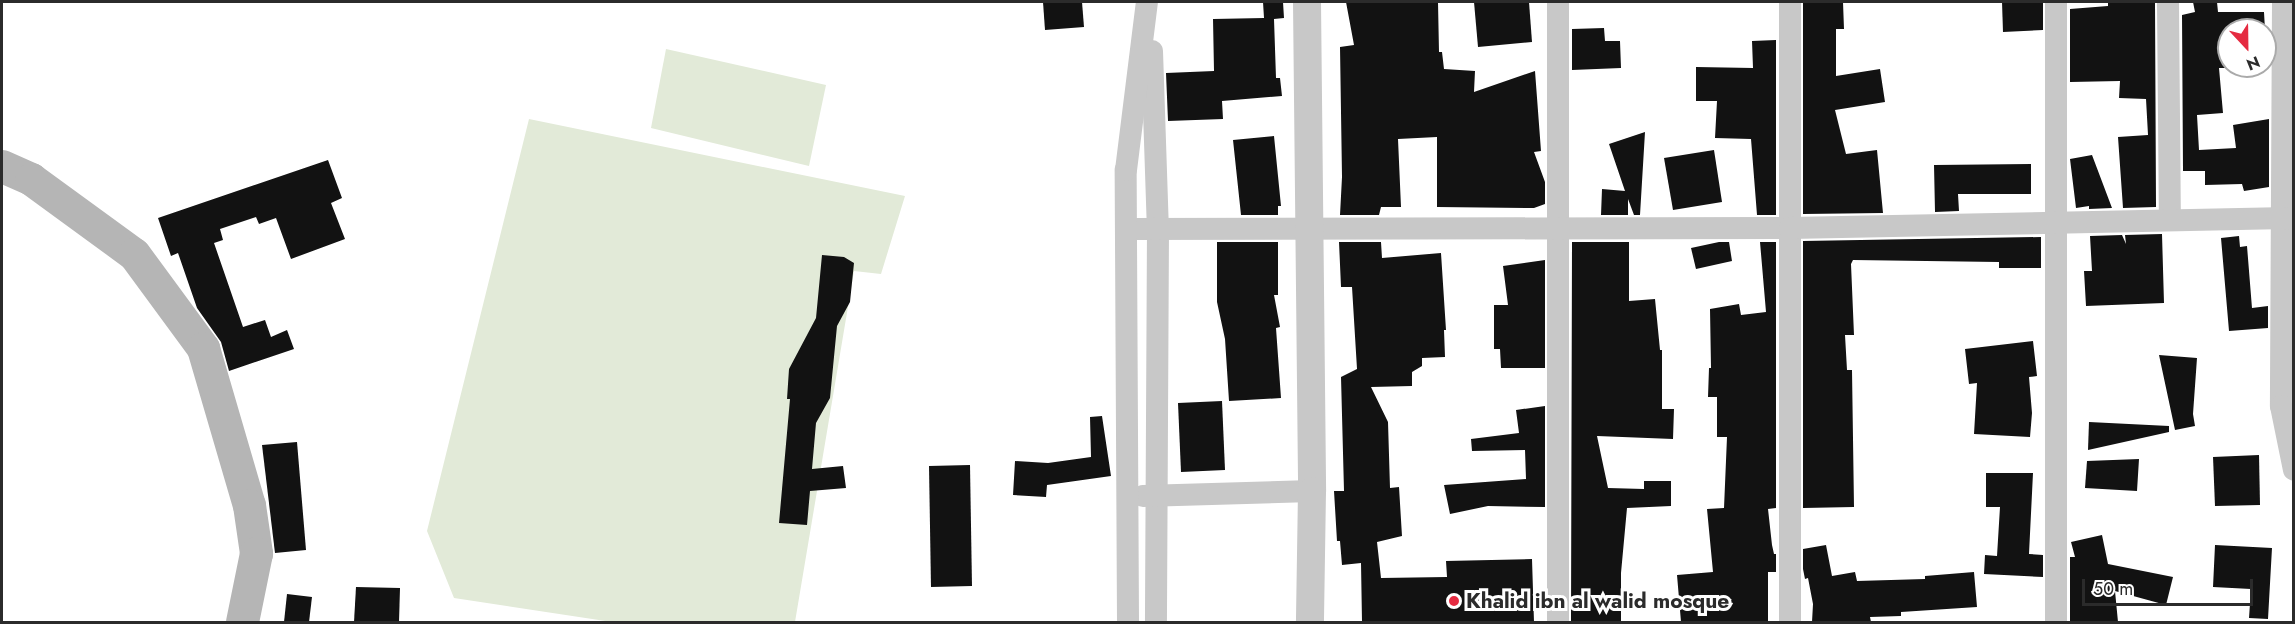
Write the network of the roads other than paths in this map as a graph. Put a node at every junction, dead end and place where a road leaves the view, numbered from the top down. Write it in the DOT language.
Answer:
graph roads {
  1 [pos="1149,2"];
  2 [pos="1306,2"];
  3 [pos="1558,2"];
  4 [pos="1790,2"];
  5 [pos="2056,2"];
  6 [pos="2168,2"];
  7 [pos="2283,2"];
  8 [pos="2,166"];
  9 [pos="2288,218"];
  10 [pos="2170,220"];
  11 [pos="2055,223"];
  12 [pos="1558,228"];
  13 [pos="1790,228"];
  14 [pos="1127,229"];
  15 [pos="1158,229"];
  16 [pos="1309,229"];
  17 [pos="2287,406"];
  18 [pos="2294,470"];
  19 [pos="1312,491"];
  20 [pos="1156,495"];
  21 [pos="1128,496"];
  22 [pos="242,622"];
  23 [pos="1128,622"];
  24 [pos="1156,622"];
  25 [pos="1310,622"];
  26 [pos="1558,622"];
  27 [pos="1790,622"];
  28 [pos="2056,622"];
  1 -- 14 [label="street"];
  1 -- 15 [label="street"];
  2 -- 16 [label="street"];
  3 -- 12 [label="street"];
  4 -- 13 [label="street"];
  5 -- 11 [label="street"];
  6 -- 10 [label="street"];
  7 -- 9 [label="street"];
  8 -- 22 [label="main road"];
  9 -- 10 [label="street"];
  9 -- 17 [label="street"];
  10 -- 11 [label="street"];
  11 -- 13 [label="street"];
  11 -- 28 [label="street"];
  12 -- 13 [label="street"];
  12 -- 16 [label="street"];
  12 -- 26 [label="street"];
  13 -- 27 [label="street"];
  14 -- 15 [label="street"];
  14 -- 21 [label="street"];
  15 -- 16 [label="street"];
  15 -- 20 [label="street"];
  16 -- 19 [label="street"];
  17 -- 18 [label="street"];
  19 -- 20 [label="street"];
  19 -- 25 [label="street"];
  20 -- 21 [label="street"];
  20 -- 24 [label="street"];
  21 -- 23 [label="street"];
}
